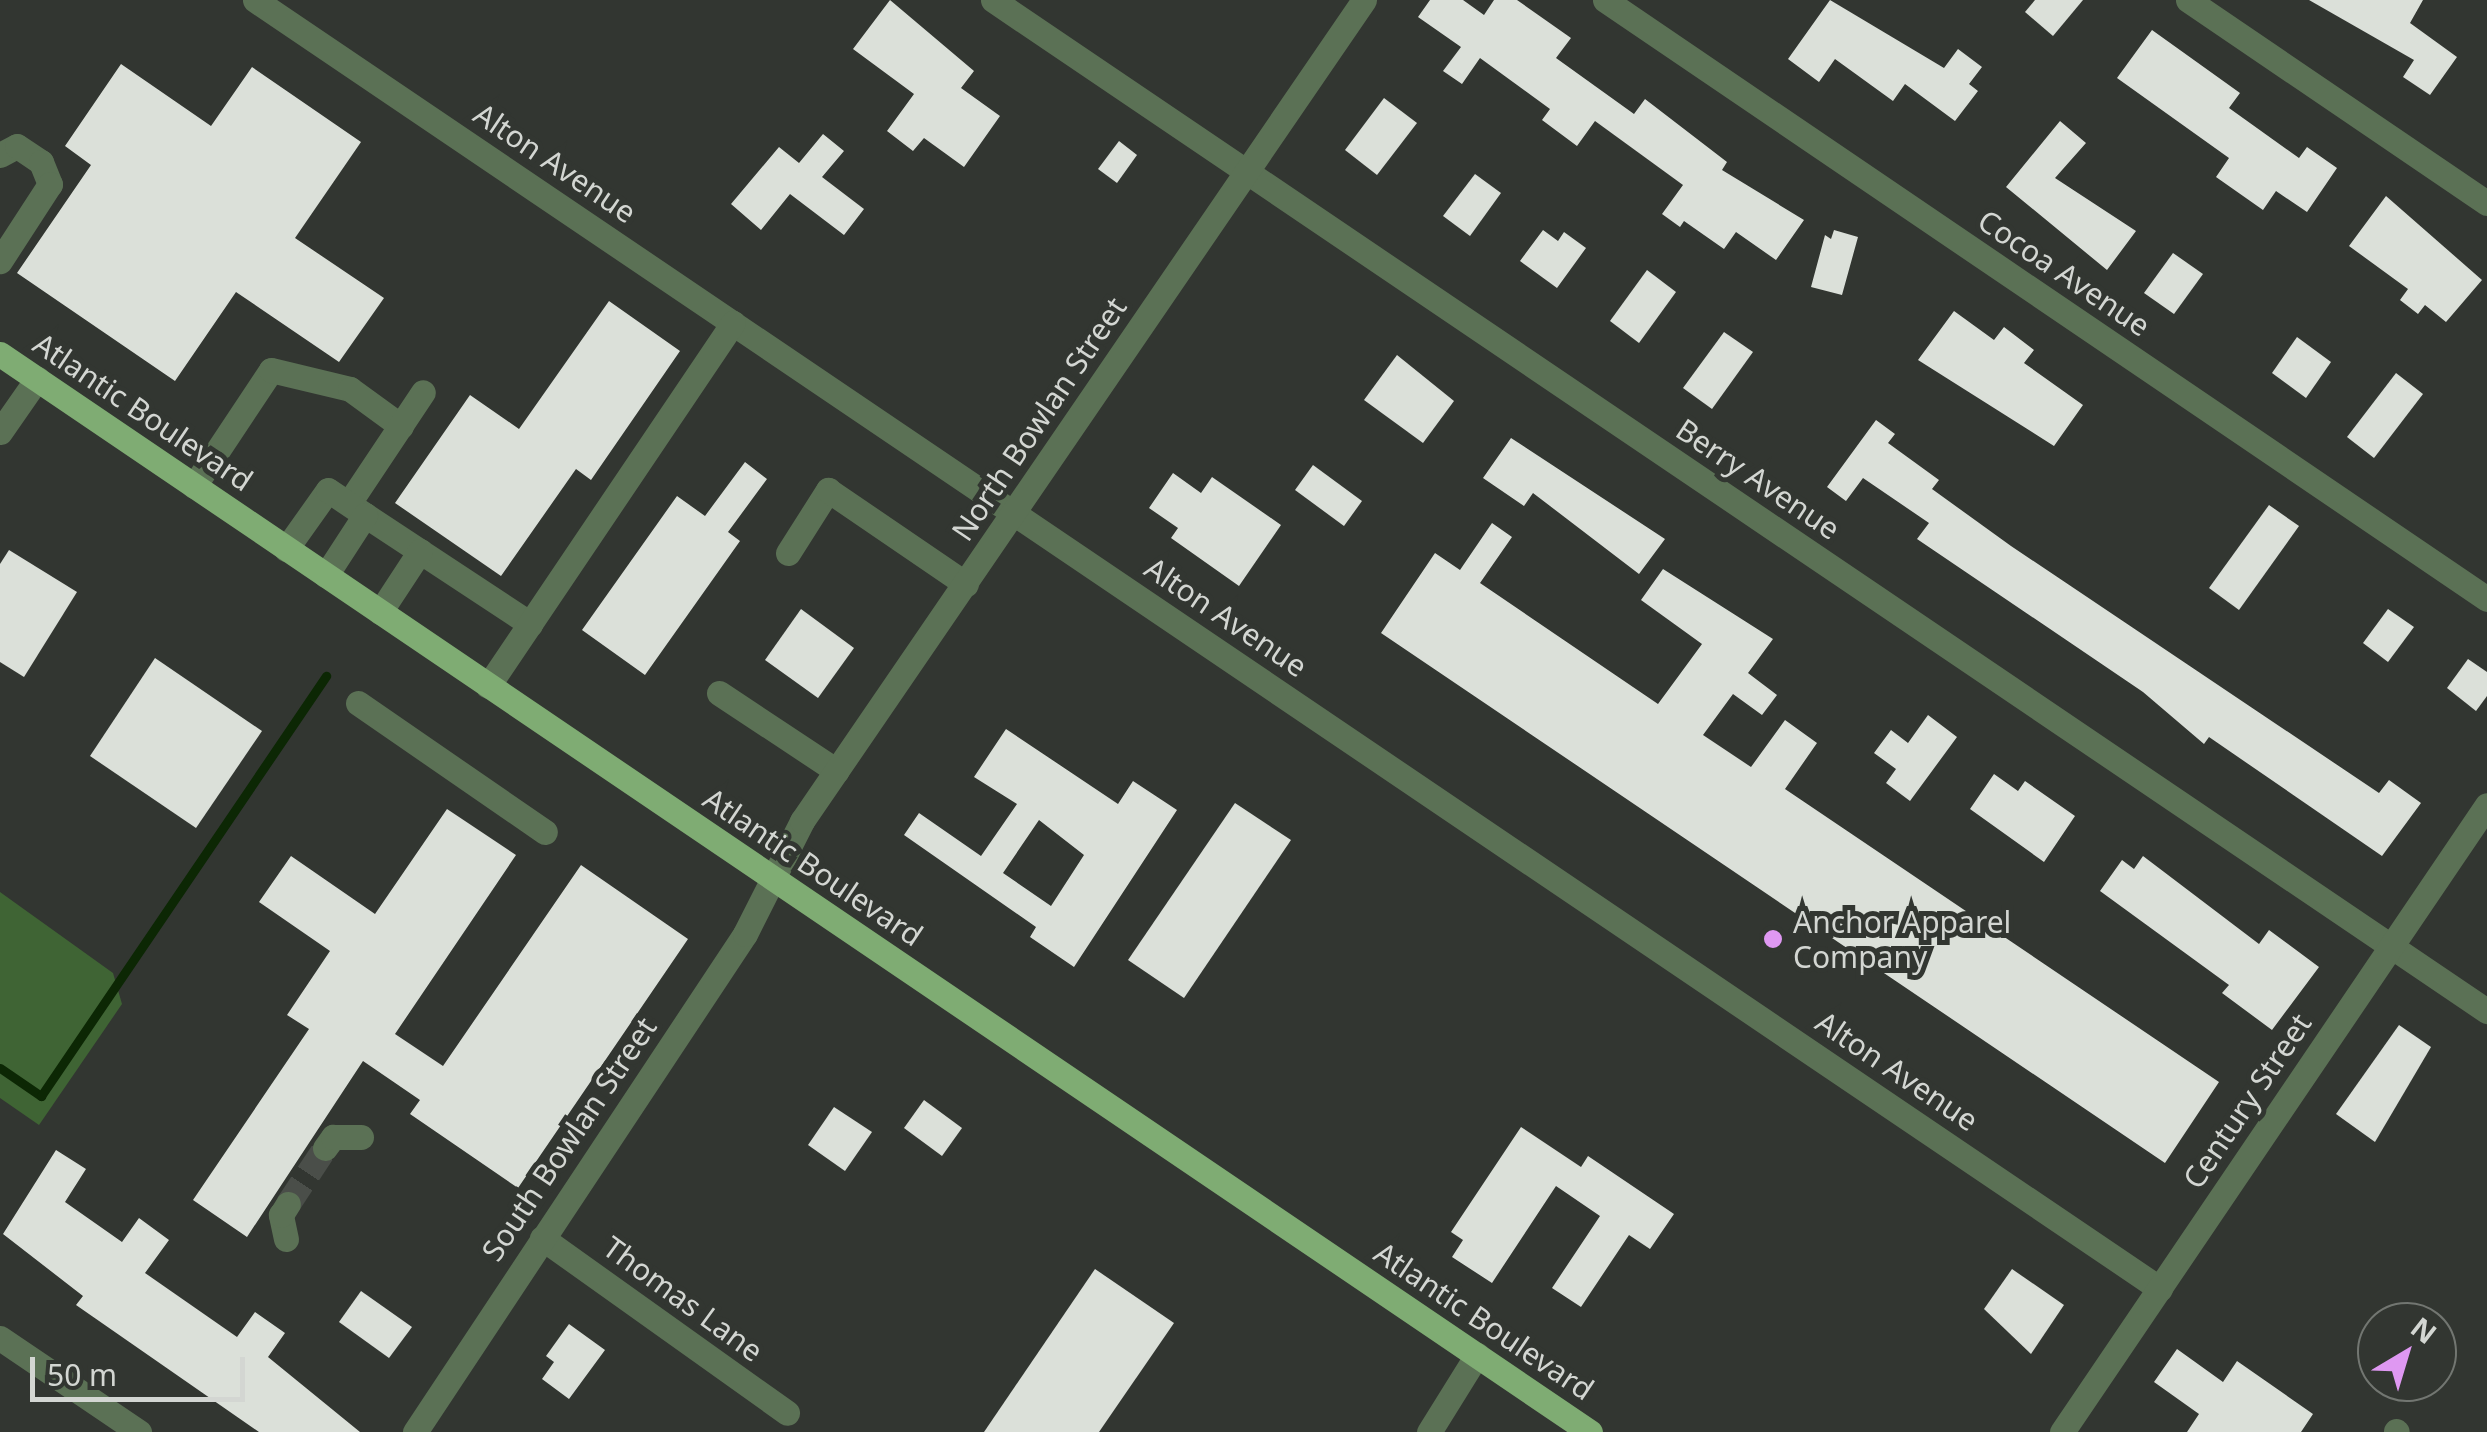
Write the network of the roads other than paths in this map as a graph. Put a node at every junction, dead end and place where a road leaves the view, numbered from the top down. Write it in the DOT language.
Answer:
graph roads {
  1 [pos="255,0"];
  2 [pos="992,0"];
  3 [pos="1364,0"];
  4 [pos="1605,0"];
  5 [pos="2188,0"];
  6 [pos="0,155"];
  7 [pos="1246,172"];
  8 [pos="2487,202"];
  9 [pos="0,261"];
  10 [pos="733,323"];
  11 [pos="0,354"];
  12 [pos="37,380"];
  13 [pos="423,392"];
  14 [pos="401,426"];
  15 [pos="0,432"];
  16 [pos="194,486"];
  17 [pos="357,509"];
  18 [pos="1015,514"];
  19 [pos="286,549"];
  20 [pos="420,551"];
  21 [pos="788,553"];
  22 [pos="326,575"];
  23 [pos="966,584"];
  24 [pos="2487,599"];
  25 [pos="380,612"];
  26 [pos="530,624"];
  27 [pos="488,686"];
  28 [pos="719,694"];
  29 [pos="358,703"];
  30 [pos="837,771"];
  31 [pos="2487,805"];
  32 [pos="546,832"];
  33 [pos="774,879"];
  34 [pos="2391,946"];
  35 [pos="2487,1011"];
  36 [pos="361,1137"];
  37 [pos="325,1148"];
  38 [pos="288,1204"];
  39 [pos="542,1238"];
  40 [pos="286,1239"];
  41 [pos="2160,1288"];
  42 [pos="0,1338"];
  43 [pos="1477,1355"];
  44 [pos="787,1413"];
  45 [pos="139,1432"];
  46 [pos="414,1432"];
  47 [pos="1429,1432"];
  48 [pos="1590,1432"];
  49 [pos="2062,1432"];
  1 -- 10 [label="street, Alton Avenue"];
  2 -- 7 [label="street, Berry Avenue"];
  3 -- 7 [label="street, North Bowlan Street"];
  4 -- 24 [label="street, Cocoa Avenue"];
  5 -- 8 [label="street"];
  6 -- 9 [label="street"];
  7 -- 18 [label="street, North Bowlan Street"];
  7 -- 34 [label="street, Berry Avenue"];
  10 -- 18 [label="street, Alton Avenue"];
  10 -- 26 [label="street"];
  11 -- 12 [label="main road, Atlantic Boulevard"];
  12 -- 15 [label="street"];
  12 -- 16 [label="main road, Atlantic Boulevard"];
  13 -- 14 [label="street"];
  14 -- 16 [label="street"];
  14 -- 17 [label="street"];
  16 -- 19 [label="main road, Atlantic Boulevard"];
  17 -- 19 [label="street"];
  17 -- 20 [label="street"];
  17 -- 22 [label="street"];
  18 -- 23 [label="street, North Bowlan Street"];
  18 -- 41 [label="street, Alton Avenue"];
  19 -- 22 [label="main road, Atlantic Boulevard"];
  20 -- 25 [label="street"];
  20 -- 26 [label="street"];
  21 -- 23 [label="street"];
  22 -- 25 [label="main road, Atlantic Boulevard"];
  23 -- 30 [label="street, North Bowlan Street"];
  25 -- 27 [label="main road, Atlantic Boulevard"];
  26 -- 27 [label="street"];
  27 -- 33 [label="main road, Atlantic Boulevard"];
  28 -- 30 [label="street"];
  29 -- 32 [label="street"];
  30 -- 33 [label="street, North Bowlan Street"];
  31 -- 34 [label="street, Century Street"];
  33 -- 39 [label="street, South Bowlan Street"];
  33 -- 43 [label="main road, Atlantic Boulevard"];
  34 -- 35 [label="street, Berry Avenue"];
  34 -- 41 [label="street, Century Street"];
  36 -- 37 [label="street"];
  38 -- 40 [label="street"];
  39 -- 44 [label="street, Thomas Lane"];
  39 -- 46 [label="street, South Bowlan Street"];
  41 -- 49 [label="street, Century Street"];
  42 -- 45 [label="street"];
  43 -- 47 [label="street"];
  43 -- 48 [label="main road, Atlantic Boulevard"];
}
